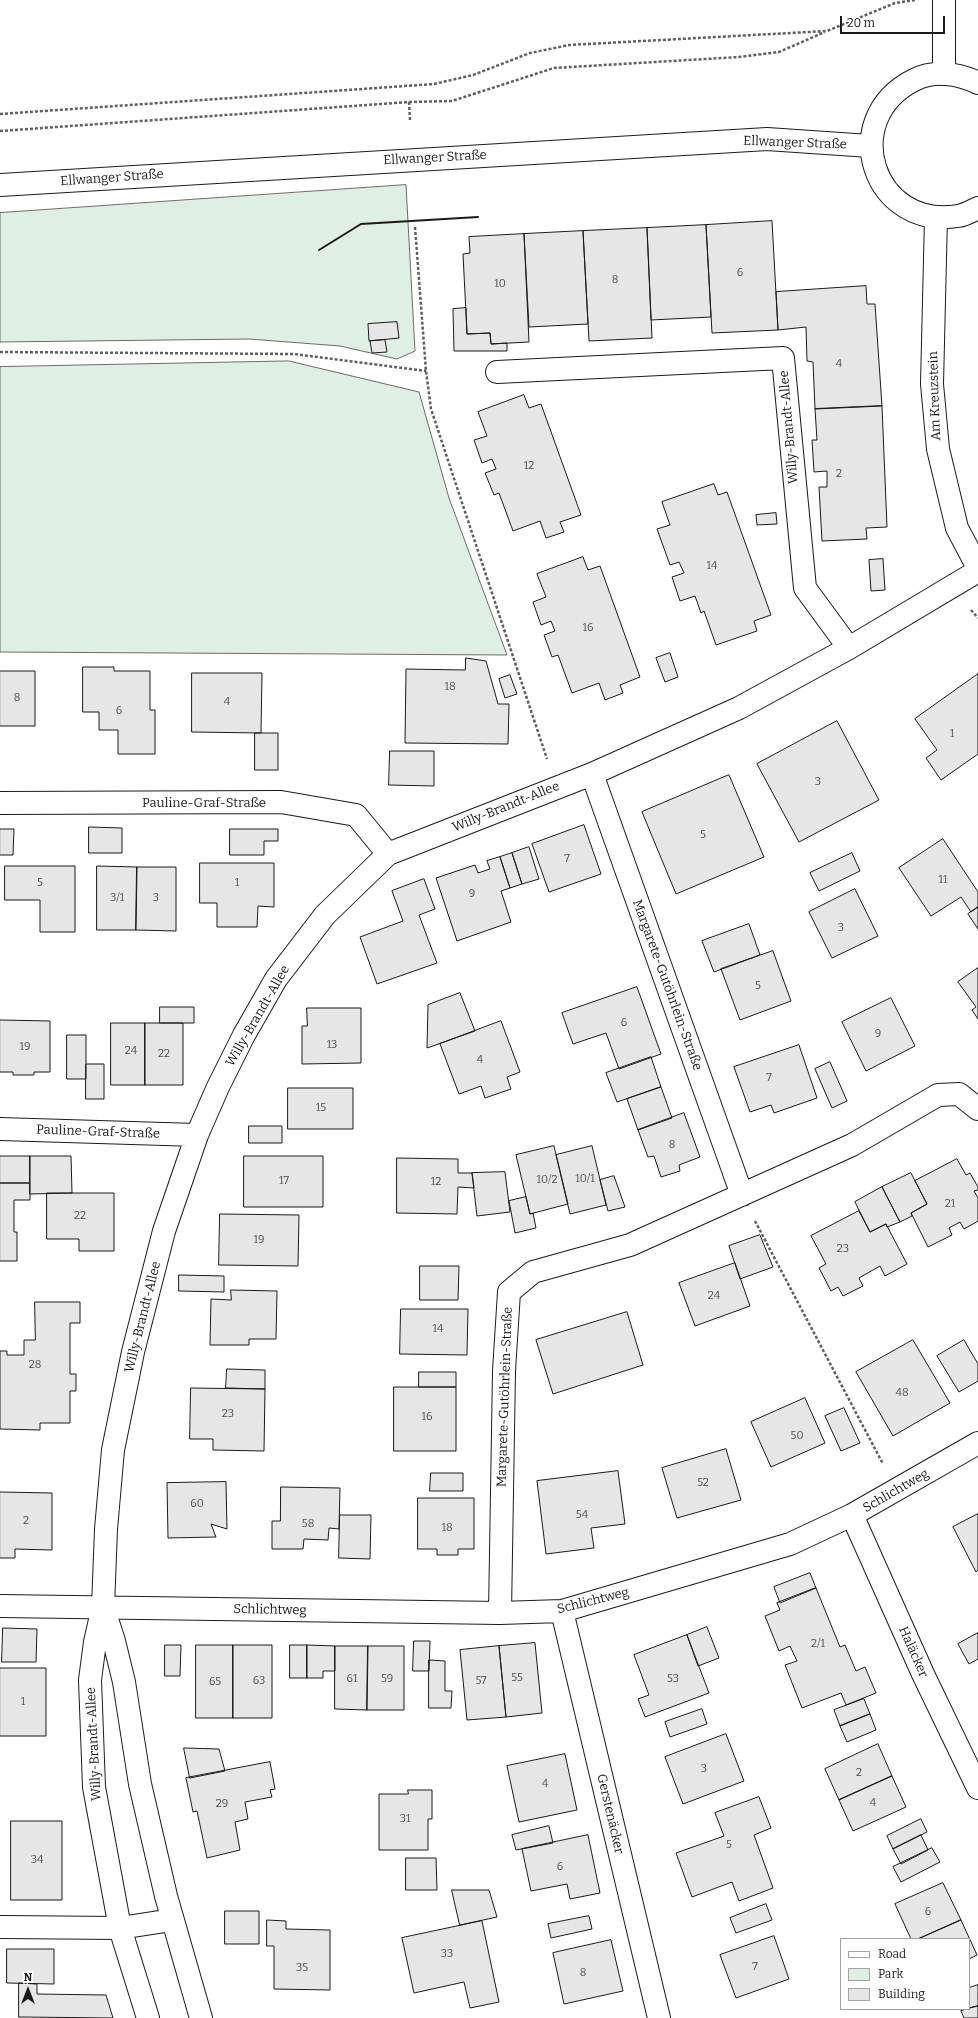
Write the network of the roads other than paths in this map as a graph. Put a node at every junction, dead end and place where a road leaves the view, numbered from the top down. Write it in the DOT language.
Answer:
graph roads {
  1 [pos="944,0"];
  2 [pos="944,74"];
  3 [pos="978,83"];
  4 [pos="870,146"];
  5 [pos="0,185"];
  6 [pos="978,208"];
  7 [pos="936,217"];
  8 [pos="497,372"];
  9 [pos="978,570"];
  10 [pos="849,648"];
  11 [pos="592,774"];
  12 [pos="0,803"];
  13 [pos="388,854"];
  14 [pos="978,1109"];
  15 [pos="0,1129"];
  16 [pos="197,1135"];
  17 [pos="742,1196"];
  18 [pos="978,1443"];
  19 [pos="852,1515"];
  20 [pos="0,1606"];
  21 [pos="103,1607"];
  22 [pos="562,1611"];
  23 [pos="500,1613"];
  24 [pos="978,1788"];
  25 [pos="172,1920"];
  26 [pos="0,1927"];
  27 [pos="120,1928"];
  28 [pos="148,2018"];
  29 [pos="201,2018"];
  30 [pos="659,2018"];
  1 -- 2 [label="street"];
  2 -- 3 [label="street"];
  2 -- 4 [label="street"];
  4 -- 5 [label="street, Ellwanger Straße"];
  4 -- 7 [label="street"];
  6 -- 7 [label="street"];
  7 -- 9 [label="street, Am Kreuzstein"];
  8 -- 10 [label="street, Willy-Brandt-Allee"];
  9 -- 10 [label="street, Willy-Brandt-Allee"];
  10 -- 11 [label="street, Willy-Brandt-Allee"];
  11 -- 13 [label="street, Willy-Brandt-Allee"];
  11 -- 17 [label="street, Margarete-Gutöhrlein-Straße"];
  12 -- 13 [label="street, Pauline-Graf-Straße"];
  13 -- 16 [label="street, Willy-Brandt-Allee"];
  14 -- 17 [label="street, Margarete-Gutöhrlein-Straße"];
  15 -- 16 [label="street, Pauline-Graf-Straße"];
  16 -- 21 [label="street, Willy-Brandt-Allee"];
  17 -- 23 [label="street, Margarete-Gutöhrlein-Straße"];
  18 -- 19 [label="street, Schlichtweg"];
  19 -- 22 [label="street, Schlichtweg"];
  19 -- 24 [label="street, Haläcker"];
  20 -- 21 [label="street, Schlichtweg"];
  21 -- 23 [label="street, Schlichtweg"];
  21 -- 25 [label="street, Willy-Brandt-Allee"];
  21 -- 27 [label="street, Willy-Brandt-Allee"];
  22 -- 23 [label="street, Schlichtweg"];
  22 -- 30 [label="street, Gerstenäcker"];
  25 -- 27 [label="street"];
  25 -- 29 [label="street, Willy-Brandt-Allee"];
  26 -- 27 [label="street"];
  27 -- 28 [label="street, Willy-Brandt-Allee"];
}
